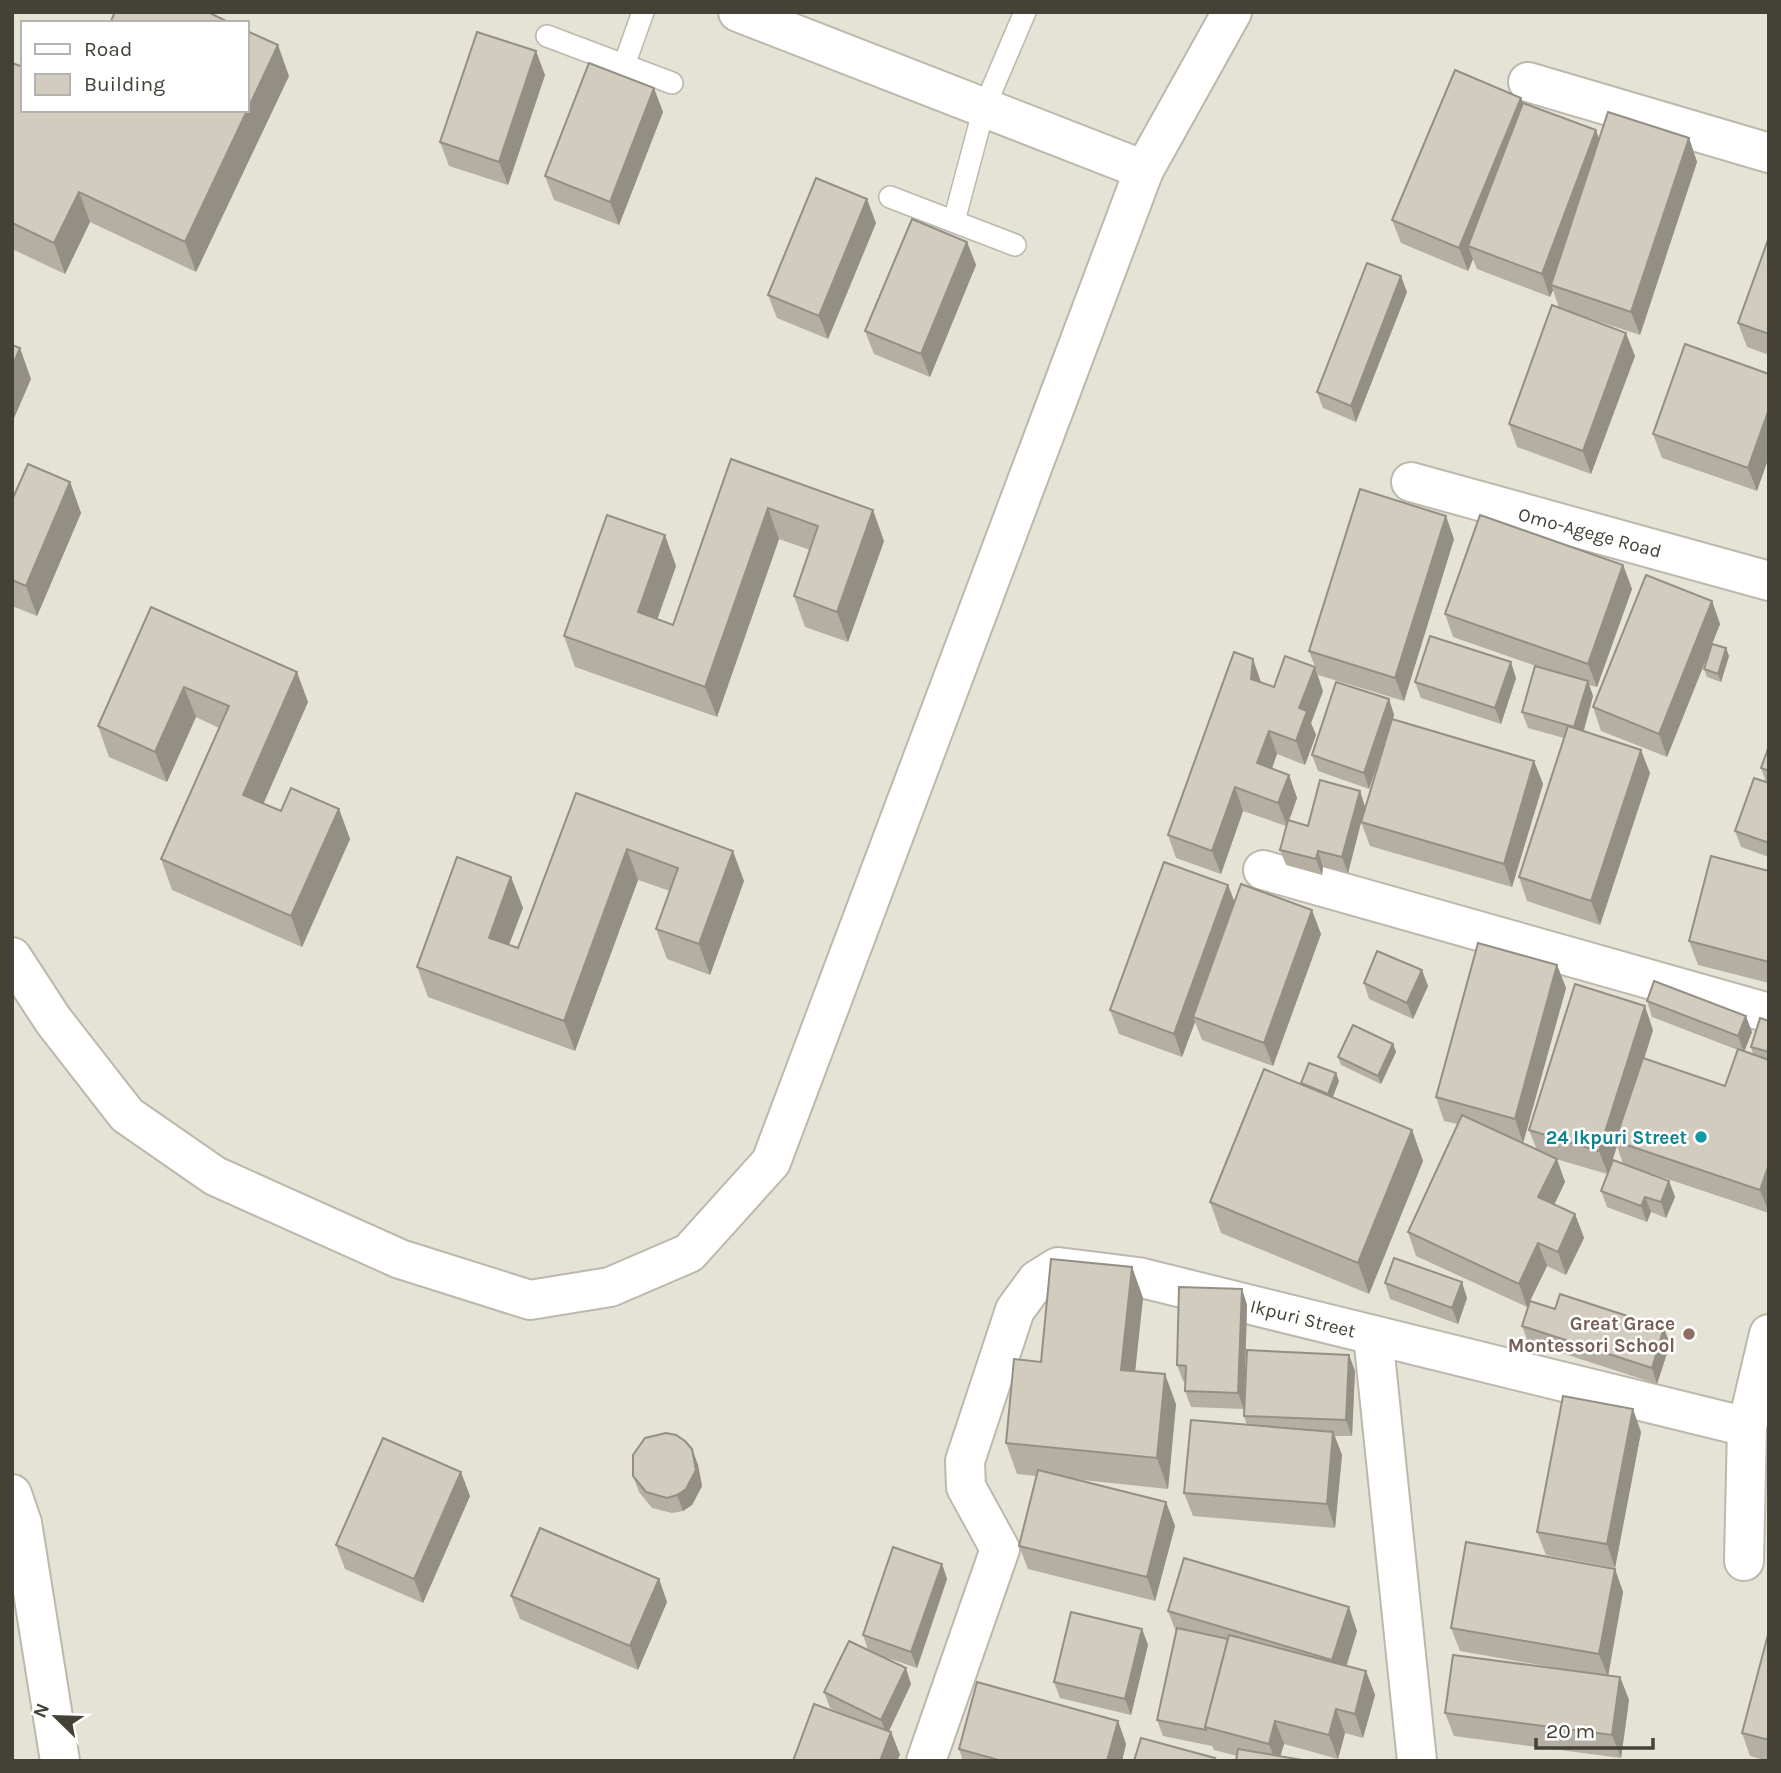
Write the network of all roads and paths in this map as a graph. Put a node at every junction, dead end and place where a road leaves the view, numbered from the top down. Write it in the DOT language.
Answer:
graph roads {
  1 [pos="643,12"];
  2 [pos="738,12"];
  3 [pos="1025,12"];
  4 [pos="1232,12"];
  5 [pos="547,36"];
  6 [pos="624,65"];
  7 [pos="1528,82"];
  8 [pos="672,83"];
  9 [pos="984,108"];
  10 [pos="1769,153"];
  11 [pos="1144,170"];
  12 [pos="890,197"];
  13 [pos="954,221"];
  14 [pos="1015,244"];
  15 [pos="1411,482"];
  16 [pos="1769,581"];
  17 [pos="1263,870"];
  18 [pos="12,957"];
  19 [pos="1769,1013"];
  20 [pos="1769,1334"];
  21 [pos="1373,1335"];
  22 [pos="1747,1427"];
  23 [pos="12,1494"];
  24 [pos="1744,1561"];
  25 [pos="60,1761"];
  26 [pos="926,1761"];
  27 [pos="1416,1761"];
  1 -- 6 [label="lane"];
  2 -- 9 [label="street"];
  3 -- 9 [label="lane"];
  4 -- 11 [label="street"];
  5 -- 6 [label="lane"];
  6 -- 8 [label="lane"];
  7 -- 10 [label="street"];
  9 -- 11 [label="street"];
  9 -- 13 [label="lane"];
  11 -- 18 [label="street"];
  12 -- 13 [label="lane"];
  13 -- 14 [label="lane"];
  15 -- 16 [label="street, Omo-Agege Road"];
  17 -- 19 [label="street"];
  20 -- 22 [label="street"];
  21 -- 22 [label="street, Ikpuri Street"];
  21 -- 26 [label="street, Ikpuri Street"];
  21 -- 27 [label="street"];
  22 -- 24 [label="street"];
  23 -- 25 [label="street"];
}
